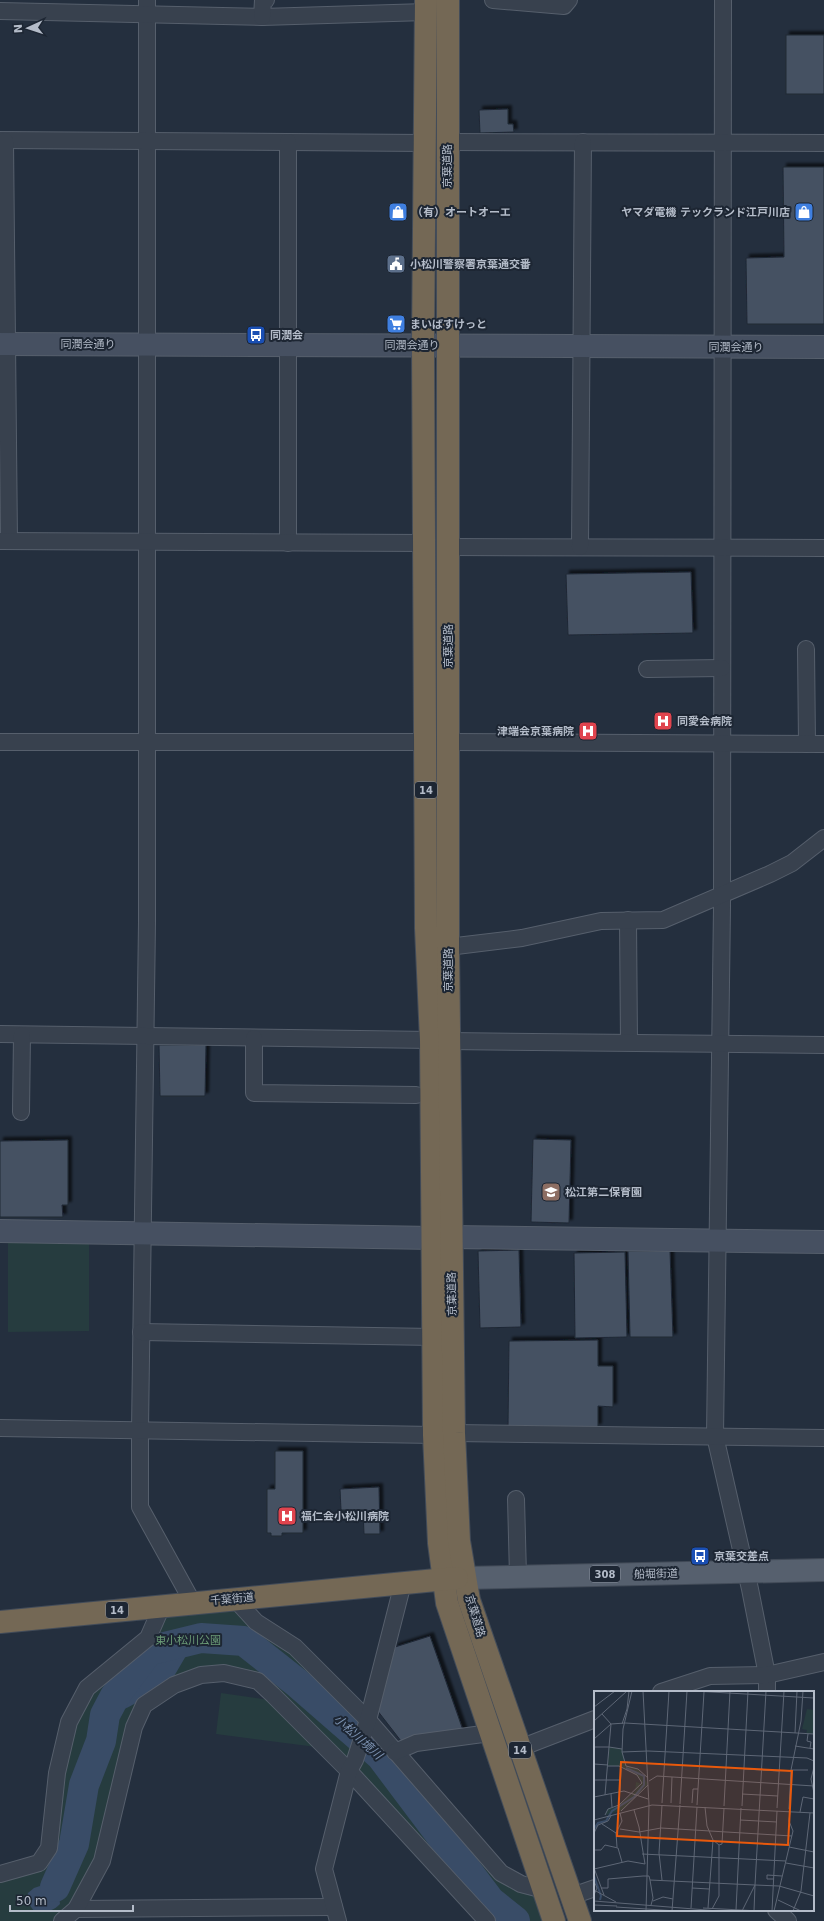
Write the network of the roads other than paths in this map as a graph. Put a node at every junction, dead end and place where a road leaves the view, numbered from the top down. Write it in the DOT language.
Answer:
graph roads {
  1 [pos="266,0"];
  2 [pos="448,0"];
  3 [pos="493,0"];
  4 [pos="569,0"];
  5 [pos="723,0"];
  6 [pos="426,6"];
  7 [pos="147,7"];
  8 [pos="0,11"];
  9 [pos="262,17"];
  10 [pos="3,140"];
  11 [pos="147,141"];
  12 [pos="288,142"];
  13 [pos="447,142"];
  14 [pos="583,142"];
  15 [pos="723,142"];
  16 [pos="424,143"];
  17 [pos="824,143"];
  18 [pos="3,344"];
  19 [pos="146,344"];
  20 [pos="288,345"];
  21 [pos="424,345"];
  22 [pos="448,345"];
  23 [pos="583,346"];
  24 [pos="724,347"];
  25 [pos="824,347"];
  26 [pos="4,541"];
  27 [pos="146,542"];
  28 [pos="288,543"];
  29 [pos="425,543"];
  30 [pos="449,547"];
  31 [pos="580,547"];
  32 [pos="722,548"];
  33 [pos="824,548"];
  34 [pos="806,649"];
  35 [pos="722,668"];
  36 [pos="647,669"];
  37 [pos="0,742"];
  38 [pos="146,742"];
  39 [pos="437,742"];
  40 [pos="722,744"];
  41 [pos="807,744"];
  42 [pos="824,744"];
  43 [pos="820,845"];
  44 [pos="722,894"];
  45 [pos="628,920"];
  46 [pos="448,947"];
  47 [pos="0,1034"];
  48 [pos="22,1035"];
  49 [pos="145,1037"];
  50 [pos="254,1038"];
  51 [pos="440,1040"];
  52 [pos="629,1042"];
  53 [pos="721,1044"];
  54 [pos="824,1045"];
  55 [pos="416,1095"];
  56 [pos="22,1112"];
  57 [pos="0,1232"];
  58 [pos="142,1233"];
  59 [pos="442,1238"];
  60 [pos="718,1241"];
  61 [pos="824,1242"];
  62 [pos="141,1332"];
  63 [pos="434,1337"];
  64 [pos="0,1428"];
  65 [pos="140,1430"];
  66 [pos="444,1434"];
  67 [pos="715,1436"];
  68 [pos="824,1438"];
  69 [pos="516,1499"];
  70 [pos="824,1570"];
  71 [pos="746,1572"];
  72 [pos="518,1576"];
  73 [pos="453,1579"];
  74 [pos="403,1583"];
  75 [pos="235,1599"];
  76 [pos="193,1603"];
  77 [pos="162,1606"];
  78 [pos="0,1622"];
  79 [pos="824,1662"];
  80 [pos="767,1675"];
  81 [pos="664,1691"];
  82 [pos="767,1691"];
  83 [pos="594,1719"];
  84 [pos="366,1724"];
  85 [pos="490,1734"];
  86 [pos="520,1748"];
  87 [pos="395,1752"];
  88 [pos="352,1765"];
  89 [pos="0,1874"];
  90 [pos="594,1888"];
  91 [pos="544,1890"];
  92 [pos="572,1896"];
  93 [pos="76,1909"];
  94 [pos="777,1911"];
  95 [pos="336,1914"];
  96 [pos="203,1915"];
  97 [pos="62,1921"];
  98 [pos="487,1921"];
  99 [pos="554,1921"];
  100 [pos="580,1921"];
  101 [pos="788,1921"];
  1 -- 9 [label="street"];
  2 -- 13 [label="highway, 京葉道路 / 14"];
  3 -- 4 [label="street"];
  5 -- 15 [label="street"];
  6 -- 9 [label="street"];
  6 -- 16 [label="highway, 京葉道路 / 14"];
  7 -- 8 [label="street"];
  7 -- 9 [label="street"];
  7 -- 11 [label="street"];
  10 -- 11 [label="street"];
  10 -- 18 [label="street"];
  11 -- 12 [label="street"];
  11 -- 19 [label="street"];
  12 -- 16 [label="street"];
  12 -- 20 [label="street"];
  13 -- 14 [label="street"];
  13 -- 22 [label="highway, 京葉道路 / 14"];
  14 -- 15 [label="street"];
  14 -- 23 [label="street"];
  15 -- 17 [label="street"];
  15 -- 24 [label="street"];
  16 -- 21 [label="highway, 京葉道路 / 14"];
  18 -- 19 [label="street, 同潤会通り"];
  18 -- 26 [label="street"];
  19 -- 20 [label="street, 同潤会通り"];
  19 -- 27 [label="street"];
  20 -- 21 [label="street, 同潤会通り"];
  20 -- 28 [label="street"];
  21 -- 22 [label="street, 同潤会通り"];
  21 -- 29 [label="highway, 京葉道路 / 14"];
  22 -- 23 [label="street, 同潤会通り"];
  22 -- 30 [label="highway, 京葉道路 / 14"];
  23 -- 24 [label="street, 同潤会通り"];
  23 -- 31 [label="street"];
  24 -- 25 [label="street, 同潤会通り"];
  24 -- 32 [label="street"];
  26 -- 27 [label="street"];
  27 -- 28 [label="street"];
  27 -- 38 [label="street"];
  28 -- 29 [label="street"];
  29 -- 39 [label="highway, 京葉道路 / 14"];
  30 -- 31 [label="street"];
  30 -- 39 [label="highway, 京葉道路 / 14"];
  31 -- 32 [label="street"];
  32 -- 33 [label="street"];
  32 -- 35 [label="street"];
  34 -- 41 [label="street"];
  35 -- 36 [label="street"];
  35 -- 40 [label="street"];
  37 -- 38 [label="street"];
  38 -- 39 [label="street"];
  38 -- 49 [label="street"];
  39 -- 40 [label="street"];
  39 -- 46 [label="highway, 京葉道路 / 14"];
  39 -- 51 [label="highway, 京葉道路 / 14"];
  40 -- 41 [label="street"];
  40 -- 44 [label="street"];
  41 -- 42 [label="street"];
  43 -- 44 [label="street"];
  44 -- 45 [label="street"];
  44 -- 53 [label="street"];
  45 -- 46 [label="street"];
  45 -- 52 [label="street"];
  46 -- 51 [label="highway, 京葉道路 / 14"];
  47 -- 48 [label="street"];
  48 -- 49 [label="street"];
  48 -- 56 [label="street"];
  49 -- 50 [label="street"];
  49 -- 58 [label="street"];
  50 -- 51 [label="street"];
  50 -- 55 [label="street"];
  51 -- 52 [label="street"];
  51 -- 59 [label="highway, 京葉道路 / 14"];
  52 -- 53 [label="street"];
  53 -- 54 [label="street"];
  53 -- 60 [label="street"];
  57 -- 58 [label="street"];
  58 -- 59 [label="street"];
  58 -- 62 [label="street"];
  59 -- 60 [label="street"];
  59 -- 63 [label="highway, 京葉道路 / 14"];
  59 -- 66 [label="highway, 京葉道路 / 14"];
  60 -- 61 [label="street"];
  60 -- 67 [label="street"];
  62 -- 63 [label="street"];
  62 -- 65 [label="street"];
  63 -- 66 [label="highway, 京葉道路 / 14"];
  64 -- 65 [label="street"];
  65 -- 66 [label="street"];
  65 -- 76 [label="street"];
  66 -- 67 [label="street"];
  66 -- 73 [label="highway, 京葉道路 / 14"];
  67 -- 68 [label="street"];
  67 -- 71 [label="street"];
  69 -- 72 [label="street"];
  70 -- 71 [label="main road, 船堀街道 / 308"];
  71 -- 72 [label="main road, 船堀街道 / 308"];
  71 -- 80 [label="street"];
  72 -- 73 [label="main road, 船堀街道 / 308"];
  73 -- 74 [label="highway, 千葉街道 / 14"];
  73 -- 85 [label="highway, 京葉道路 / 14"];
  73 -- 86 [label="highway, 京葉道路 / 14"];
  74 -- 75 [label="highway, 千葉街道 / 14"];
  74 -- 84 [label="street"];
  75 -- 76 [label="highway, 千葉街道 / 14"];
  75 -- 84 [label="street"];
  76 -- 77 [label="highway, 千葉街道 / 14"];
  77 -- 78 [label="highway, 千葉街道 / 14"];
  77 -- 89 [label="street"];
  79 -- 80 [label="street"];
  80 -- 81 [label="street"];
  80 -- 82 [label="street"];
  83 -- 86 [label="street"];
  84 -- 87 [label="street"];
  84 -- 88 [label="street"];
  85 -- 87 [label="street"];
  85 -- 91 [label="highway, 京葉道路 / 14"];
  86 -- 92 [label="highway, 京葉道路 / 14"];
  87 -- 91 [label="street"];
  88 -- 93 [label="street"];
  88 -- 95 [label="street"];
  88 -- 98 [label="street"];
  90 -- 92 [label="street"];
  91 -- 99 [label="highway, 京葉道路 / 14"];
  92 -- 100 [label="highway, 京葉道路 / 14"];
  93 -- 96 [label="street"];
  93 -- 97 [label="street"];
  94 -- 101 [label="street"];
  95 -- 96 [label="street"];
}
